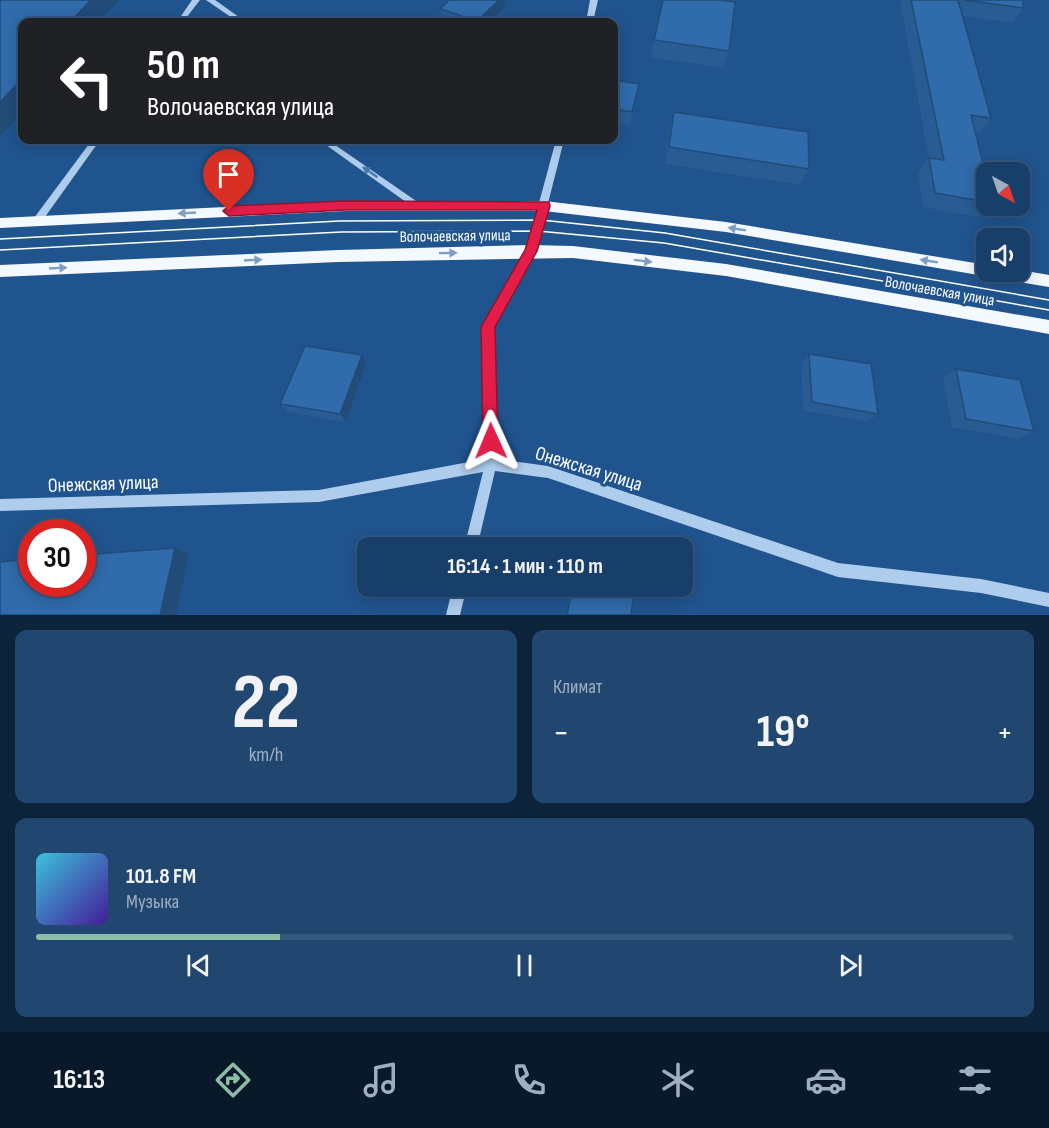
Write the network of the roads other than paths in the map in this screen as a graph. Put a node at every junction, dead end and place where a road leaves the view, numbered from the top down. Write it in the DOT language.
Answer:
graph roads {
  1 [pos="196,0"];
  2 [pos="210,0"];
  3 [pos="594,0"];
  4 [pos="183,18"];
  5 [pos="236,18"];
  6 [pos="590,18"];
  7 [pos="93,144"];
  8 [pos="329,144"];
  9 [pos="559,144"];
  10 [pos="416,206"];
  11 [pos="544,206"];
  12 [pos="37,221"];
  13 [pos="0,223"];
  14 [pos="531,251"];
  15 [pos="976,269"];
  16 [pos="0,271"];
  17 [pos="1030,278"];
  18 [pos="1049,281"];
  19 [pos="1049,327"];
  20 [pos="491,464"];
  21 [pos="0,505"];
  22 [pos="473,537"];
  23 [pos="457,597"];
  24 [pos="1049,600"];
  25 [pos="453,615"];
  1 -- 4 [label="street"];
  2 -- 5 [label="street"];
  3 -- 6 [label="street"];
  7 -- 12 [label="street"];
  10 -- 8 [label="street, one-way"];
  9 -- 11 [label="street"];
  10 -- 11 [label="main road, Волочаевская улица"];
  10 -- 12 [label="main road, Волочаевская улица, one-way"];
  11 -- 14 [label="street"];
  15 -- 11 [label="main road, Волочаевская улица, one-way"];
  12 -- 13 [label="main road, Волочаевская улица"];
  16 -- 14 [label="main road, Волочаевская улица, one-way"];
  14 -- 19 [label="main road, Волочаевская улица, one-way"];
  14 -- 20 [label="street"];
  17 -- 18 [label="main road, Волочаевская улица"];
  20 -- 21 [label="street, Онежская улица"];
  20 -- 22 [label="street"];
  20 -- 24 [label="street, Онежская улица"];
  23 -- 25 [label="street"];
}
